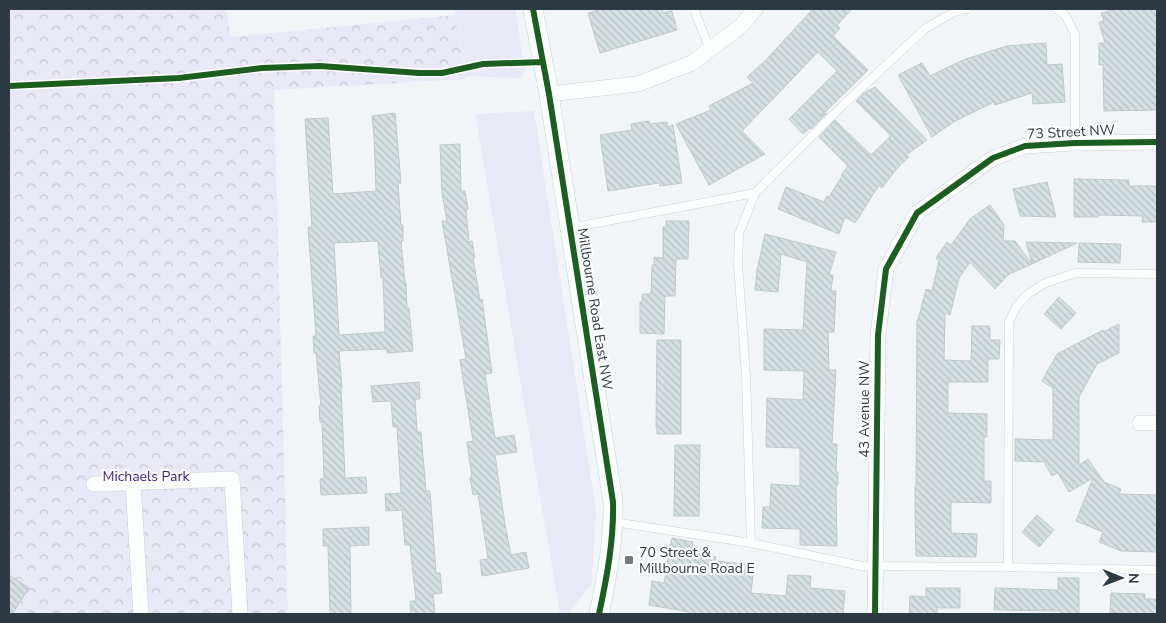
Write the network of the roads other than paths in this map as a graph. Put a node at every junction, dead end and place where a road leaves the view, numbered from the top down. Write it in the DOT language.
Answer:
graph roads {
  1 [pos="533,9"];
  2 [pos="694,9"];
  3 [pos="756,9"];
  4 [pos="967,9"];
  5 [pos="1057,9"];
  6 [pos="710,50"];
  7 [pos="549,94"];
  8 [pos="1075,142"];
  9 [pos="1157,142"];
  10 [pos="755,193"];
  11 [pos="916,213"];
  12 [pos="570,228"];
  13 [pos="1157,274"];
  14 [pos="1140,423"];
  15 [pos="1157,423"];
  16 [pos="133,483"];
  17 [pos="94,484"];
  18 [pos="614,522"];
  19 [pos="750,543"];
  20 [pos="1008,567"];
  21 [pos="876,568"];
  22 [pos="1157,570"];
  23 [pos="141,614"];
  24 [pos="240,614"];
  25 [pos="599,614"];
  26 [pos="875,614"];
  1 -- 7 [label="street, Millbourne Road East NW"];
  2 -- 6 [label="lane"];
  3 -- 6 [label="street"];
  4 -- 10 [label="lane"];
  5 -- 8 [label="lane"];
  6 -- 7 [label="street"];
  7 -- 12 [label="street, Millbourne Road East NW"];
  8 -- 9 [label="street, 73 Street NW"];
  8 -- 11 [label="street, 73 Street NW"];
  10 -- 12 [label="lane"];
  10 -- 19 [label="lane"];
  11 -- 21 [label="street, 43 Avenue NW"];
  12 -- 18 [label="street, Millbourne Road East NW"];
  13 -- 20 [label="lane"];
  14 -- 15 [label="street"];
  16 -- 17 [label="street"];
  16 -- 23 [label="street"];
  16 -- 24 [label="street"];
  18 -- 19 [label="lane"];
  18 -- 25 [label="street, Millbourne Road East NW"];
  19 -- 21 [label="lane"];
  20 -- 21 [label="lane"];
  20 -- 22 [label="lane"];
  21 -- 26 [label="street, 43 Avenue NW"];
}
